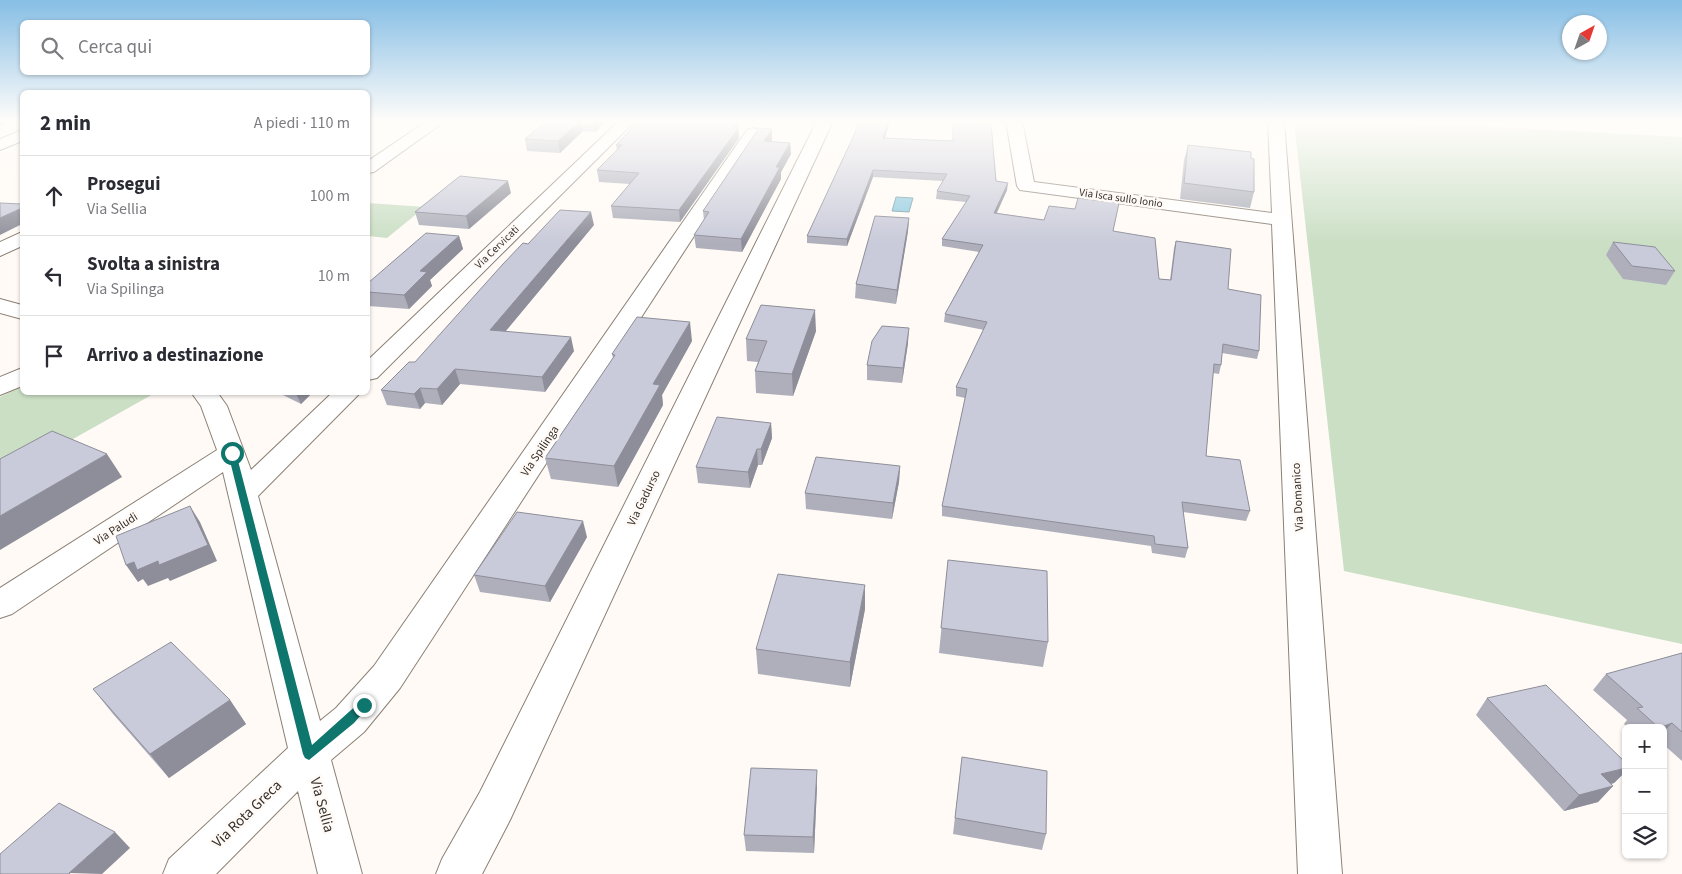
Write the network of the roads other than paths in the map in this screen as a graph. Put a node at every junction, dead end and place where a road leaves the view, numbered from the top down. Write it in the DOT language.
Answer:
graph roads {
  1 [pos="585,162"];
  2 [pos="735,162"];
  3 [pos="806,162"];
  4 [pos="1022,162"];
  5 [pos="1278,162"];
  6 [pos="1282,220"];
  7 [pos="20,239"];
  8 [pos="0,250"];
  9 [pos="0,306"];
  10 [pos="20,311"];
  11 [pos="370,371"];
  12 [pos="20,377"];
  13 [pos="0,387"];
  14 [pos="206,395"];
  15 [pos="345,395"];
  16 [pos="232,453"];
  17 [pos="242,495"];
  18 [pos="0,605"];
  19 [pos="309,754"];
  20 [pos="186,874"];
  21 [pos="340,874"];
  22 [pos="458,874"];
  23 [pos="1320,874"];
  1 -- 11 [label="street, Via Cervicati"];
  2 -- 19 [label="street, Via Spilinga"];
  3 -- 22 [label="street, Via Gadurso"];
  4 -- 6 [label="street, Via Isca sullo Ionio"];
  5 -- 6 [label="street, Via Domanico"];
  6 -- 23 [label="street, Via Domanico"];
  7 -- 8 [label="street"];
  9 -- 10 [label="street"];
  12 -- 13 [label="street"];
  14 -- 16 [label="street, Via Sellia"];
  15 -- 17 [label="street"];
  16 -- 17 [label="street, Via Sellia"];
  16 -- 18 [label="street, Via Paludi"];
  17 -- 19 [label="street, Via Sellia"];
  19 -- 20 [label="street, Via Rota Greca"];
  19 -- 21 [label="street, Via Sellia"];
}
